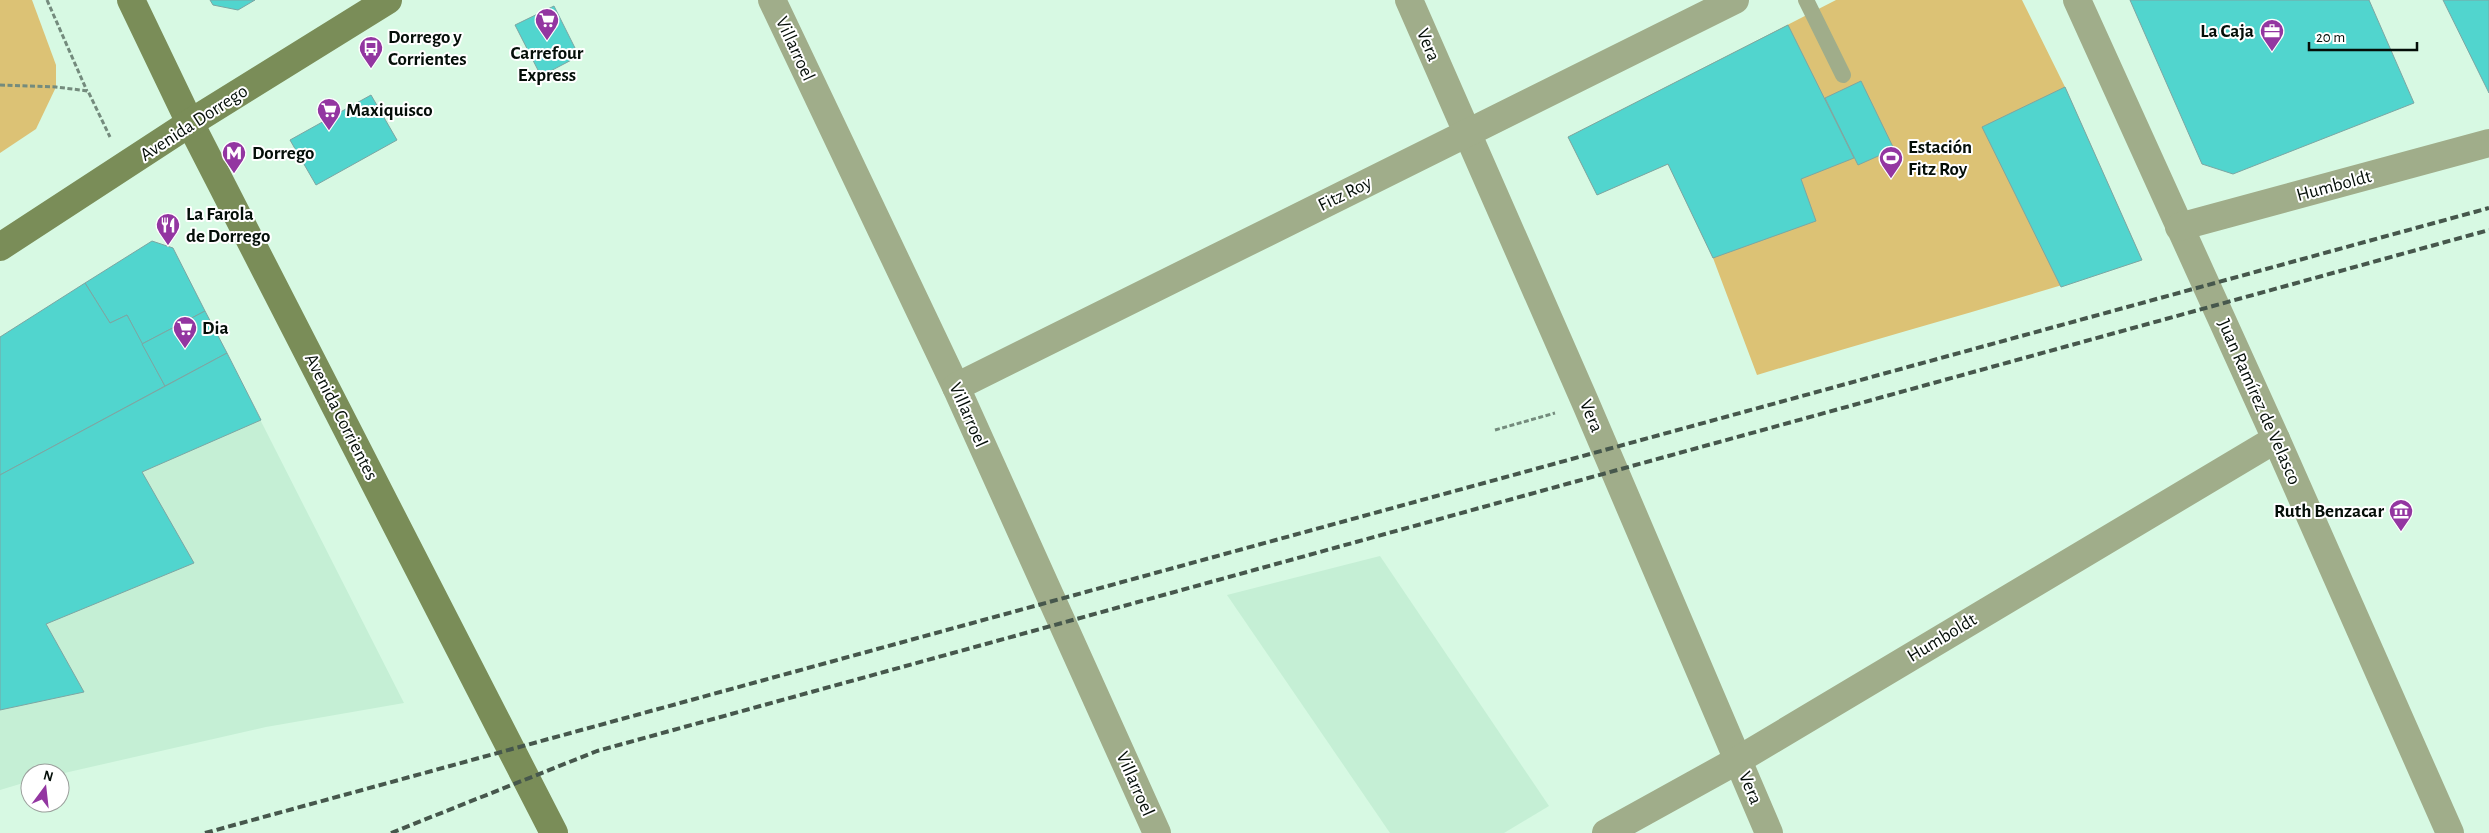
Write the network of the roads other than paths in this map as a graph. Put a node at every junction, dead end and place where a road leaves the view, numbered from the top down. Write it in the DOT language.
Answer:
graph roads {
  1 [pos="131,0"];
  2 [pos="388,0"];
  3 [pos="772,0"];
  4 [pos="1409,0"];
  5 [pos="1735,0"];
  6 [pos="1806,0"];
  7 [pos="2077,0"];
  8 [pos="1842,75"];
  9 [pos="190,123"];
  10 [pos="1467,133"];
  11 [pos="2489,143"];
  12 [pos="2179,227"];
  13 [pos="0,247"];
  14 [pos="956,388"];
  15 [pos="2276,439"];
  16 [pos="1738,760"];
  17 [pos="554,833"];
  18 [pos="1157,833"];
  19 [pos="1606,833"];
  20 [pos="1769,833"];
  21 [pos="2450,833"];
  1 -- 9 [label="main road, Avenida Corrientes"];
  2 -- 9 [label="main road, Avenida Dorrego"];
  3 -- 14 [label="street, Villarroel"];
  4 -- 10 [label="street, Vera"];
  5 -- 10 [label="street, Fitz Roy"];
  6 -- 8 [label="lane"];
  7 -- 12 [label="street, Juan Ramírez de Velasco"];
  9 -- 13 [label="main road, Avenida Dorrego"];
  9 -- 17 [label="main road, Avenida Corrientes"];
  10 -- 14 [label="street, Fitz Roy"];
  10 -- 16 [label="street, Vera"];
  11 -- 12 [label="street, Humboldt"];
  12 -- 15 [label="street, Juan Ramírez de Velasco"];
  14 -- 18 [label="street, Villarroel"];
  15 -- 16 [label="street, Humboldt"];
  15 -- 21 [label="street, Juan Ramírez de Velasco"];
  16 -- 19 [label="street, Humboldt"];
  16 -- 20 [label="street, Vera"];
}
